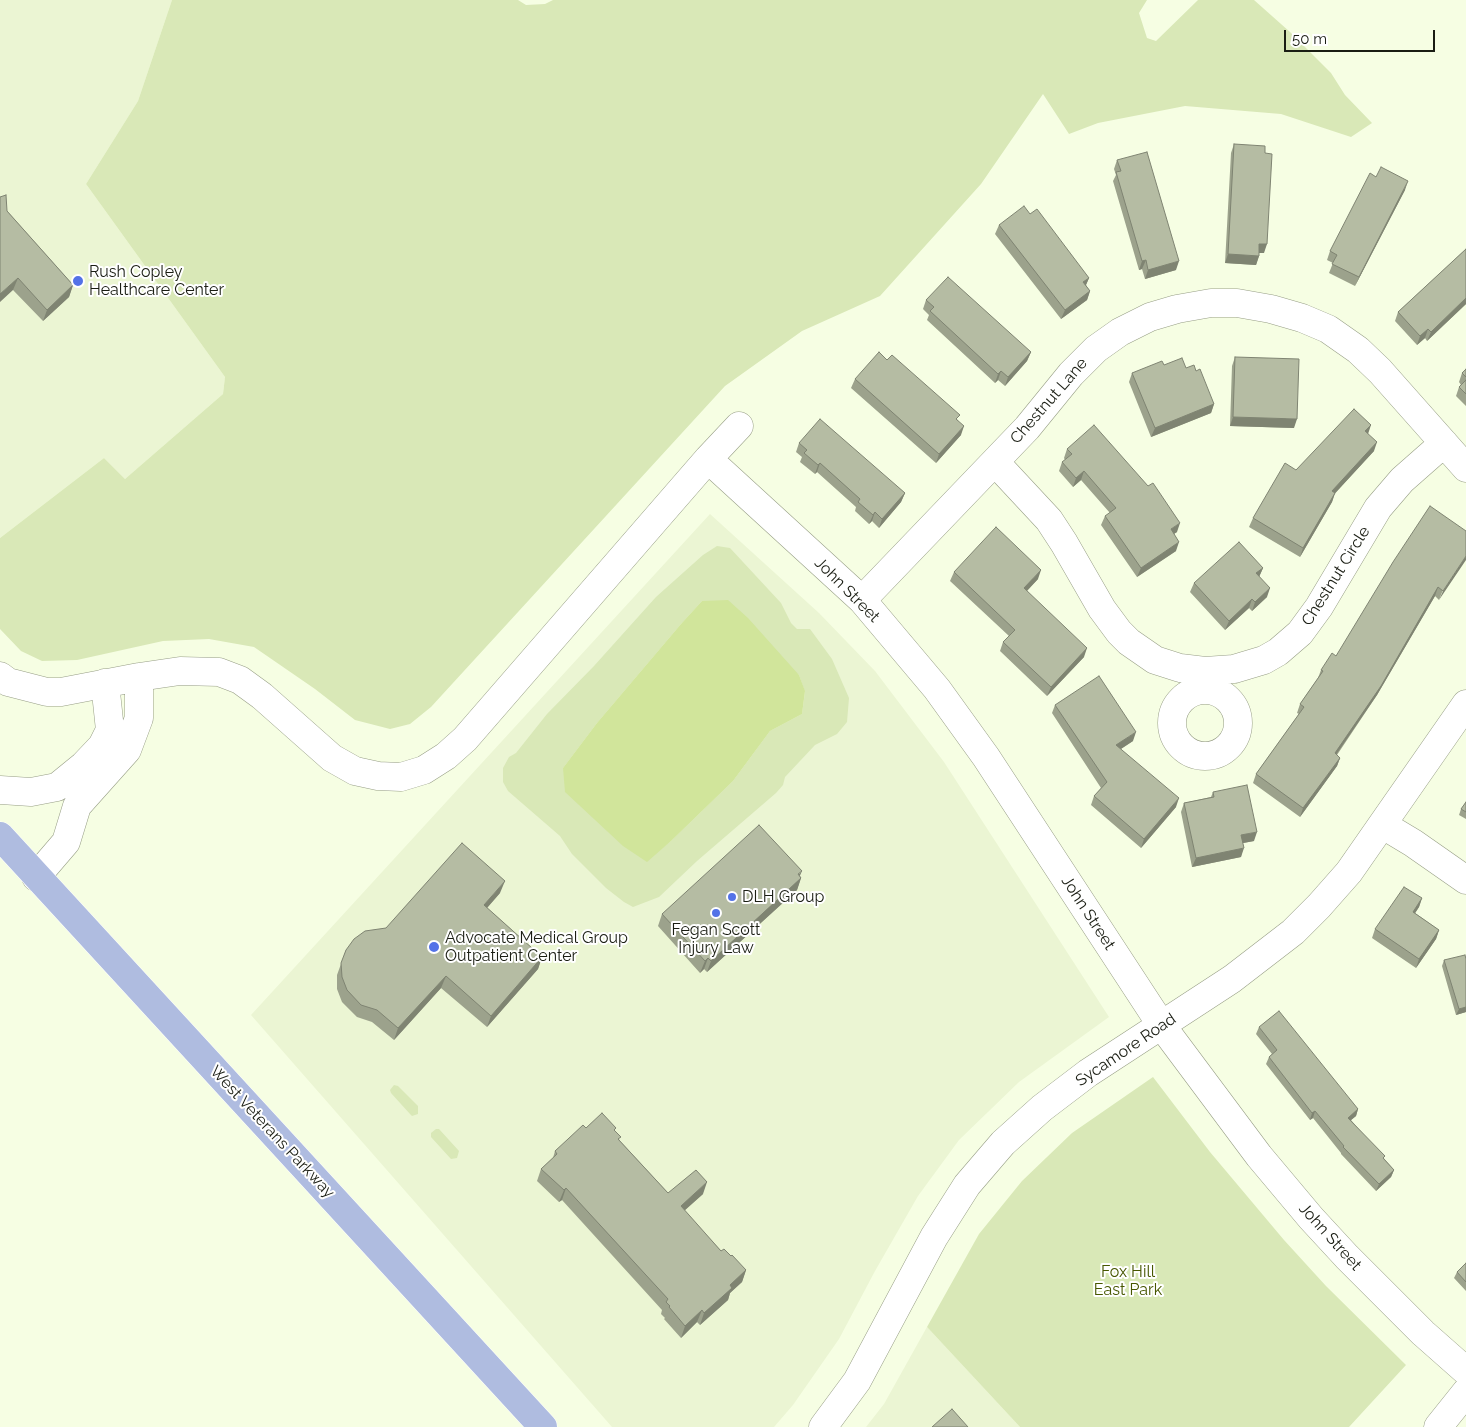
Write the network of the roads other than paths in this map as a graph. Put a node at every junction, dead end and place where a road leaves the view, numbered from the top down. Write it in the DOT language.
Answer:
graph roads {
  1 [pos="739,426"];
  2 [pos="1444,443"];
  3 [pos="708,459"];
  4 [pos="995,462"];
  5 [pos="1466,468"];
  6 [pos="862,600"];
  7 [pos="0,676"];
  8 [pos="139,677"];
  9 [pos="104,683"];
  10 [pos="1466,704"];
  11 [pos="0,790"];
  12 [pos="1383,825"];
  13 [pos="0,836"];
  14 [pos="36,877"];
  15 [pos="1466,880"];
  16 [pos="1162,1026"];
  17 [pos="1466,1371"];
  18 [pos="1466,1392"];
  19 [pos="543,1427"];
  20 [pos="824,1427"];
  21 [pos="1438,1427"];
  1 -- 3 [label="street"];
  2 -- 4 [label="street, Chestnut Lane"];
  2 -- 4 [label="street, Chestnut Circle"];
  2 -- 5 [label="street, Chestnut Lane"];
  3 -- 6 [label="street, John Street"];
  3 -- 8 [label="street"];
  4 -- 6 [label="street, Chestnut Lane"];
  6 -- 16 [label="street, John Street"];
  7 -- 9 [label="street"];
  8 -- 9 [label="street"];
  8 -- 14 [label="street"];
  9 -- 11 [label="street"];
  10 -- 12 [label="street, Sycamore Road"];
  12 -- 15 [label="street"];
  12 -- 16 [label="street, Sycamore Road"];
  13 -- 14 [label="main road, West Veterans Parkway"];
  14 -- 19 [label="main road, West Veterans Parkway"];
  16 -- 17 [label="street, John Street"];
  16 -- 20 [label="street, Sycamore Road"];
  18 -- 21 [label="street"];
}
